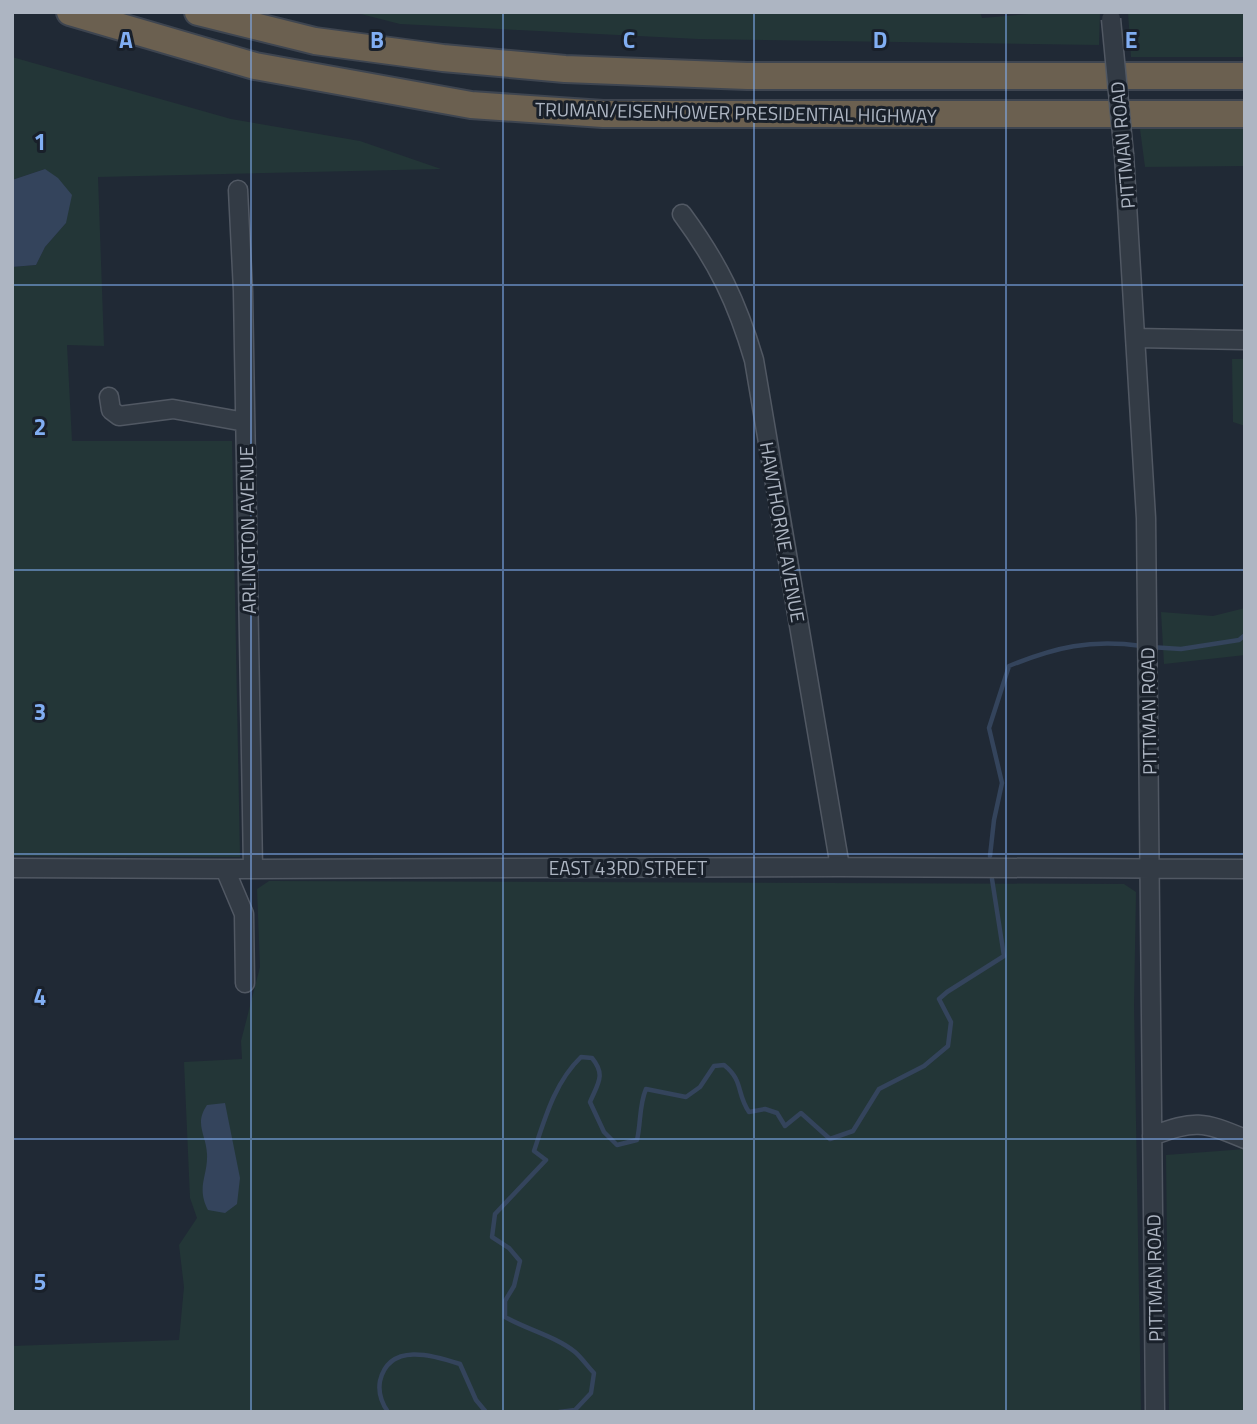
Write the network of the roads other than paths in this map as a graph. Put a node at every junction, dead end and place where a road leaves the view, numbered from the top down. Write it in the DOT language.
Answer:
graph roads {
  1 [pos="70,12"];
  2 [pos="198,12"];
  3 [pos="1111,16"];
  4 [pos="1245,76"];
  5 [pos="1245,114"];
  6 [pos="239,190"];
  7 [pos="682,214"];
  8 [pos="1135,338"];
  9 [pos="1245,340"];
  10 [pos="109,397"];
  11 [pos="245,422"];
  12 [pos="840,866"];
  13 [pos="12,868"];
  14 [pos="225,869"];
  15 [pos="253,869"];
  16 [pos="1149,869"];
  17 [pos="1245,869"];
  18 [pos="245,983"];
  19 [pos="1152,1136"];
  20 [pos="1245,1139"];
  21 [pos="1155,1412"];
  1 -- 5 [label="highway, TRUMAN/EISENHOWER PRESIDENTIAL HIGHWAY"];
  2 -- 4 [label="highway, TRUMAN/EISENHOWER PRESIDENTIAL HIGHWAY"];
  3 -- 8 [label="street, PITTMAN ROAD, bridge"];
  6 -- 11 [label="street, ARLINGTON AVENUE"];
  7 -- 12 [label="street, HAWTHORNE AVENUE"];
  8 -- 9 [label="street"];
  8 -- 16 [label="street, PITTMAN ROAD"];
  10 -- 11 [label="street"];
  11 -- 15 [label="street, ARLINGTON AVENUE"];
  12 -- 15 [label="street, EAST 43RD STREET"];
  12 -- 16 [label="street, EAST 43RD STREET"];
  13 -- 14 [label="street, EAST 43RD STREET"];
  14 -- 15 [label="street, EAST 43RD STREET"];
  14 -- 18 [label="street"];
  16 -- 17 [label="street, EAST 43RD STREET"];
  16 -- 19 [label="street, PITTMAN ROAD"];
  19 -- 20 [label="street"];
  19 -- 21 [label="street, PITTMAN ROAD"];
}
